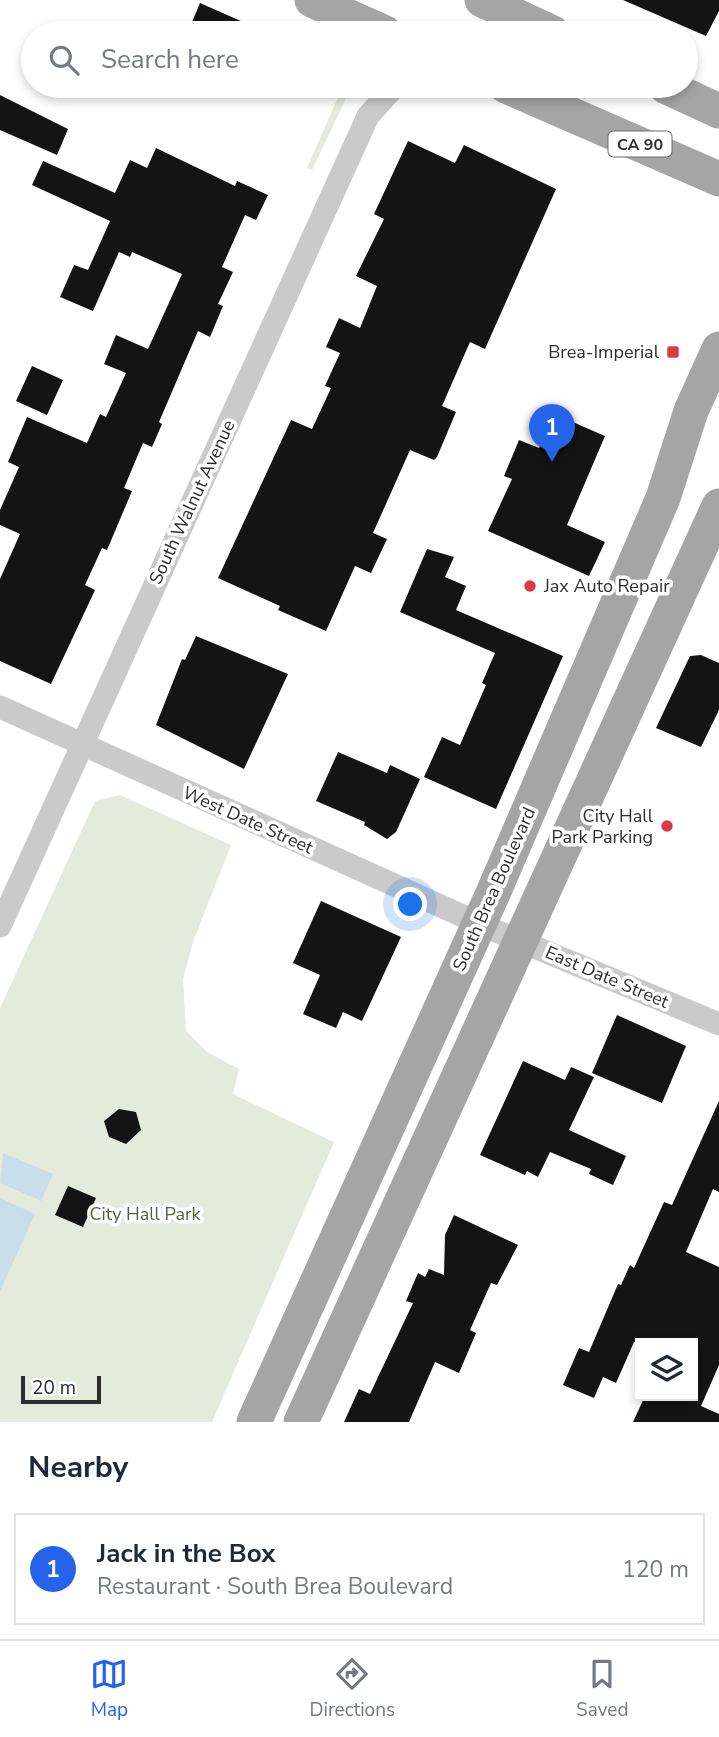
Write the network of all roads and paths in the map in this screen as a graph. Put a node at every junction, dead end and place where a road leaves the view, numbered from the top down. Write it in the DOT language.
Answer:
graph roads {
  1 [pos="312,0"];
  2 [pos="482,0"];
  3 [pos="358,21"];
  4 [pos="527,21"];
  5 [pos="381,98"];
  6 [pos="533,98"];
  7 [pos="691,98"];
  8 [pos="719,111"];
  9 [pos="719,179"];
  10 [pos="719,349"];
  11 [pos="719,506"];
  12 [pos="0,707"];
  13 [pos="81,744"];
  14 [pos="0,926"];
  15 [pos="498,931"];
  16 [pos="719,1024"];
  17 [pos="254,1422"];
  18 [pos="301,1422"];
  1 -- 3 [label="main road"];
  2 -- 4 [label="main road"];
  5 -- 13 [label="street, South Walnut Avenue"];
  6 -- 9 [label="main road, CA 90"];
  7 -- 8 [label="main road"];
  10 -- 15 [label="main road, South Brea Boulevard"];
  11 -- 15 [label="main road, South Brea Boulevard"];
  12 -- 13 [label="street, West Date Street"];
  13 -- 14 [label="street, South Walnut Avenue"];
  13 -- 15 [label="street, West Date Street"];
  15 -- 16 [label="street, East Date Street"];
  15 -- 17 [label="main road, South Brea Boulevard"];
  15 -- 18 [label="main road, South Brea Boulevard"];
}
